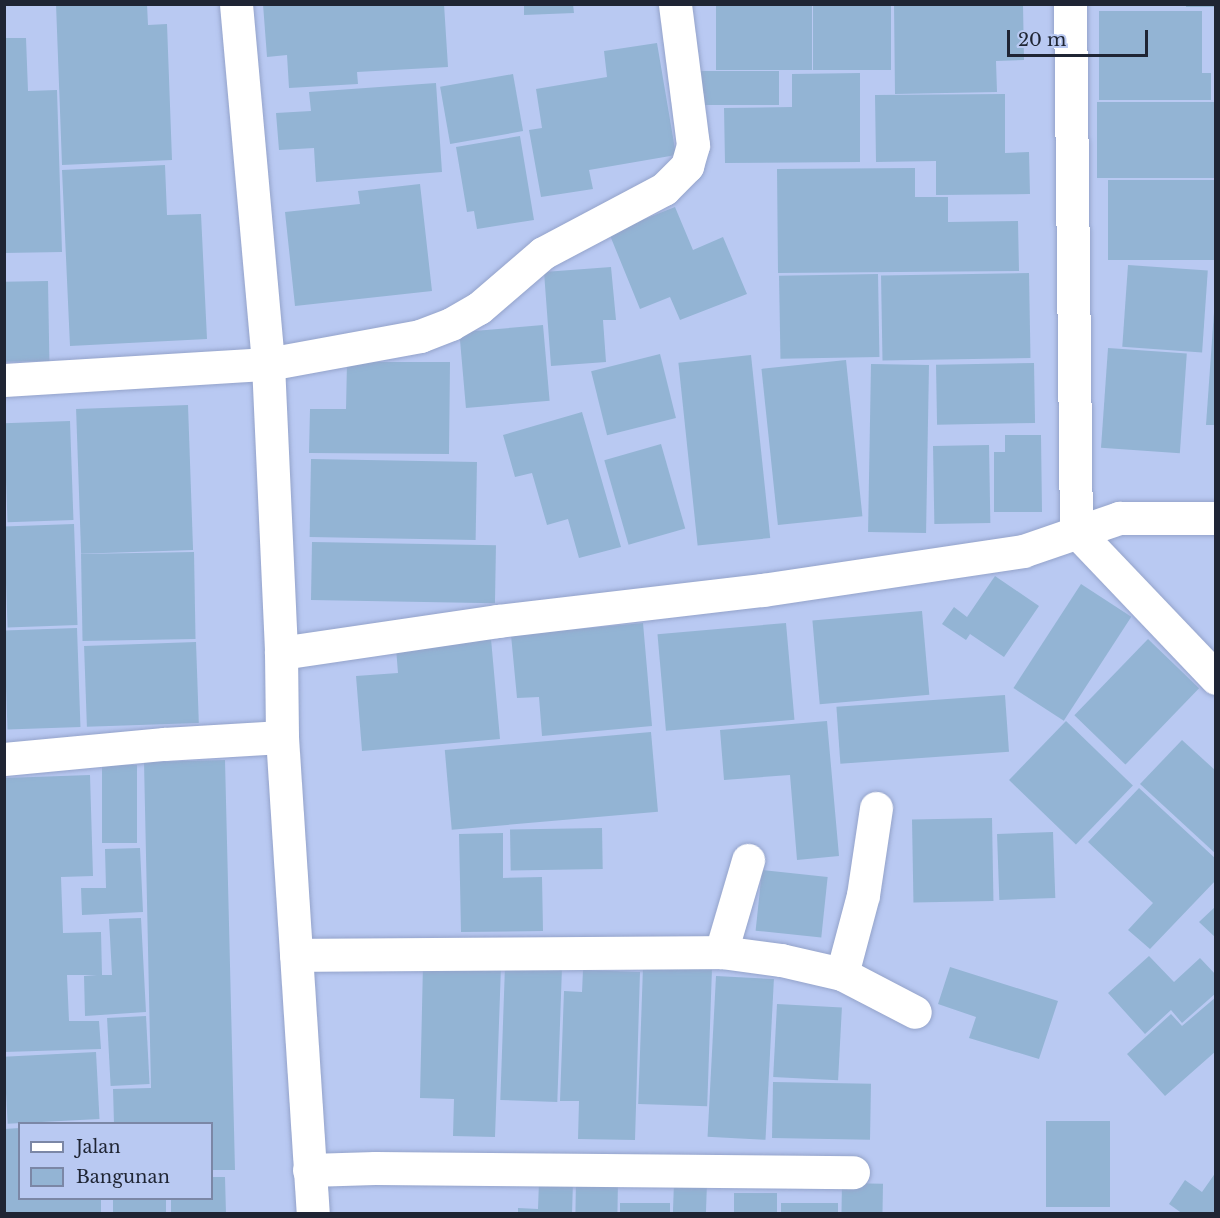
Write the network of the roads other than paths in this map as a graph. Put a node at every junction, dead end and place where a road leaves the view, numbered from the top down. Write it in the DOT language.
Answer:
graph roads {
  1 [pos="236,4"];
  2 [pos="675,4"];
  3 [pos="1070,4"];
  4 [pos="268,364"];
  5 [pos="4,380"];
  6 [pos="1215,518"];
  7 [pos="1076,531"];
  8 [pos="281,652"];
  9 [pos="1215,678"];
  10 [pos="282,736"];
  11 [pos="4,759"];
  12 [pos="876,808"];
  13 [pos="748,860"];
  14 [pos="721,952"];
  15 [pos="296,955"];
  16 [pos="842,974"];
  17 [pos="915,1012"];
  18 [pos="309,1170"];
  19 [pos="853,1172"];
  20 [pos="313,1214"];
  1 -- 4 [label="street"];
  2 -- 4 [label="street"];
  3 -- 7 [label="street"];
  4 -- 5 [label="street"];
  4 -- 8 [label="street"];
  6 -- 7 [label="street"];
  7 -- 8 [label="street"];
  7 -- 9 [label="street"];
  8 -- 10 [label="street"];
  10 -- 11 [label="street"];
  10 -- 15 [label="street"];
  12 -- 16 [label="street"];
  13 -- 14 [label="street"];
  14 -- 15 [label="street"];
  14 -- 16 [label="street"];
  15 -- 18 [label="street"];
  16 -- 17 [label="street"];
  18 -- 19 [label="street"];
  18 -- 20 [label="street"];
}
